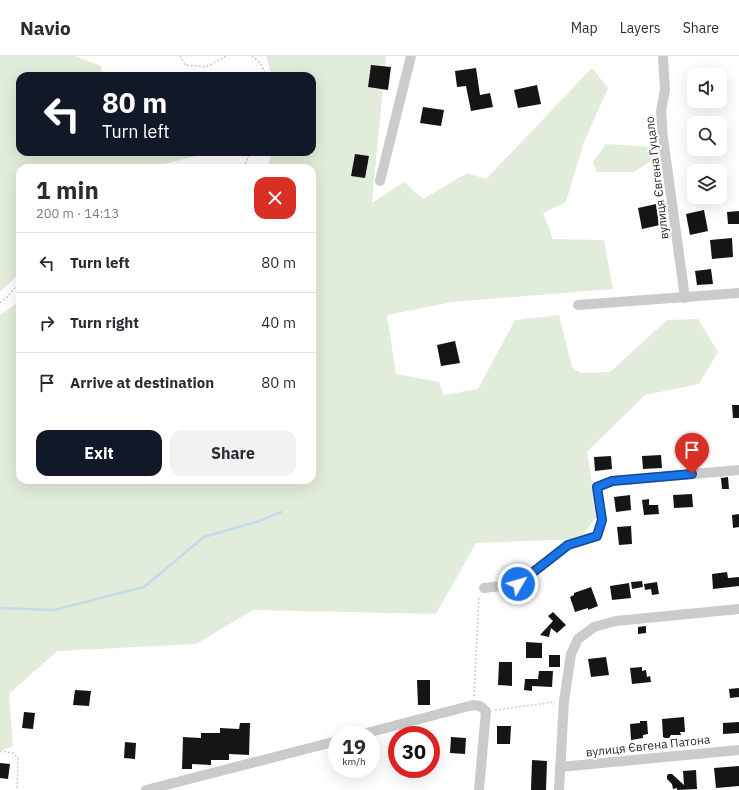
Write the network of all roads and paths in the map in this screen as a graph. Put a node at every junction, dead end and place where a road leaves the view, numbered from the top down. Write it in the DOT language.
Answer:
graph roads {
  1 [pos="180,56"];
  2 [pos="226,56"];
  3 [pos="252,56"];
  4 [pos="411,56"];
  5 [pos="662,56"];
  6 [pos="264,72"];
  7 [pos="380,181"];
  8 [pos="16,287"];
  9 [pos="739,293"];
  10 [pos="685,298"];
  11 [pos="0,304"];
  12 [pos="578,305"];
  13 [pos="739,470"];
  14 [pos="484,588"];
  15 [pos="739,608"];
  16 [pos="564,701"];
  17 [pos="473,706"];
  18 [pos="486,711"];
  19 [pos="380,730"];
  20 [pos="328,743"];
  21 [pos="0,750"];
  22 [pos="739,750"];
  23 [pos="560,767"];
  24 [pos="17,790"];
  25 [pos="146,790"];
  26 [pos="479,790"];
  27 [pos="559,790"];
  1 -- 2 [label="path"];
  3 -- 6 [label="path"];
  4 -- 7 [label="street"];
  5 -- 10 [label="street, вулиця Євгена Гуцало"];
  8 -- 11 [label="path"];
  9 -- 10 [label="street"];
  10 -- 12 [label="street"];
  13 -- 14 [label="street"];
  14 -- 17 [label="path"];
  15 -- 16 [label="street"];
  16 -- 18 [label="path"];
  16 -- 23 [label="street"];
  17 -- 18 [label="street"];
  17 -- 19 [label="street"];
  18 -- 26 [label="street"];
  20 -- 25 [label="street"];
  21 -- 24 [label="path"];
  22 -- 23 [label="street, вулиця Євгена Патона"];
  23 -- 27 [label="street"];
}
